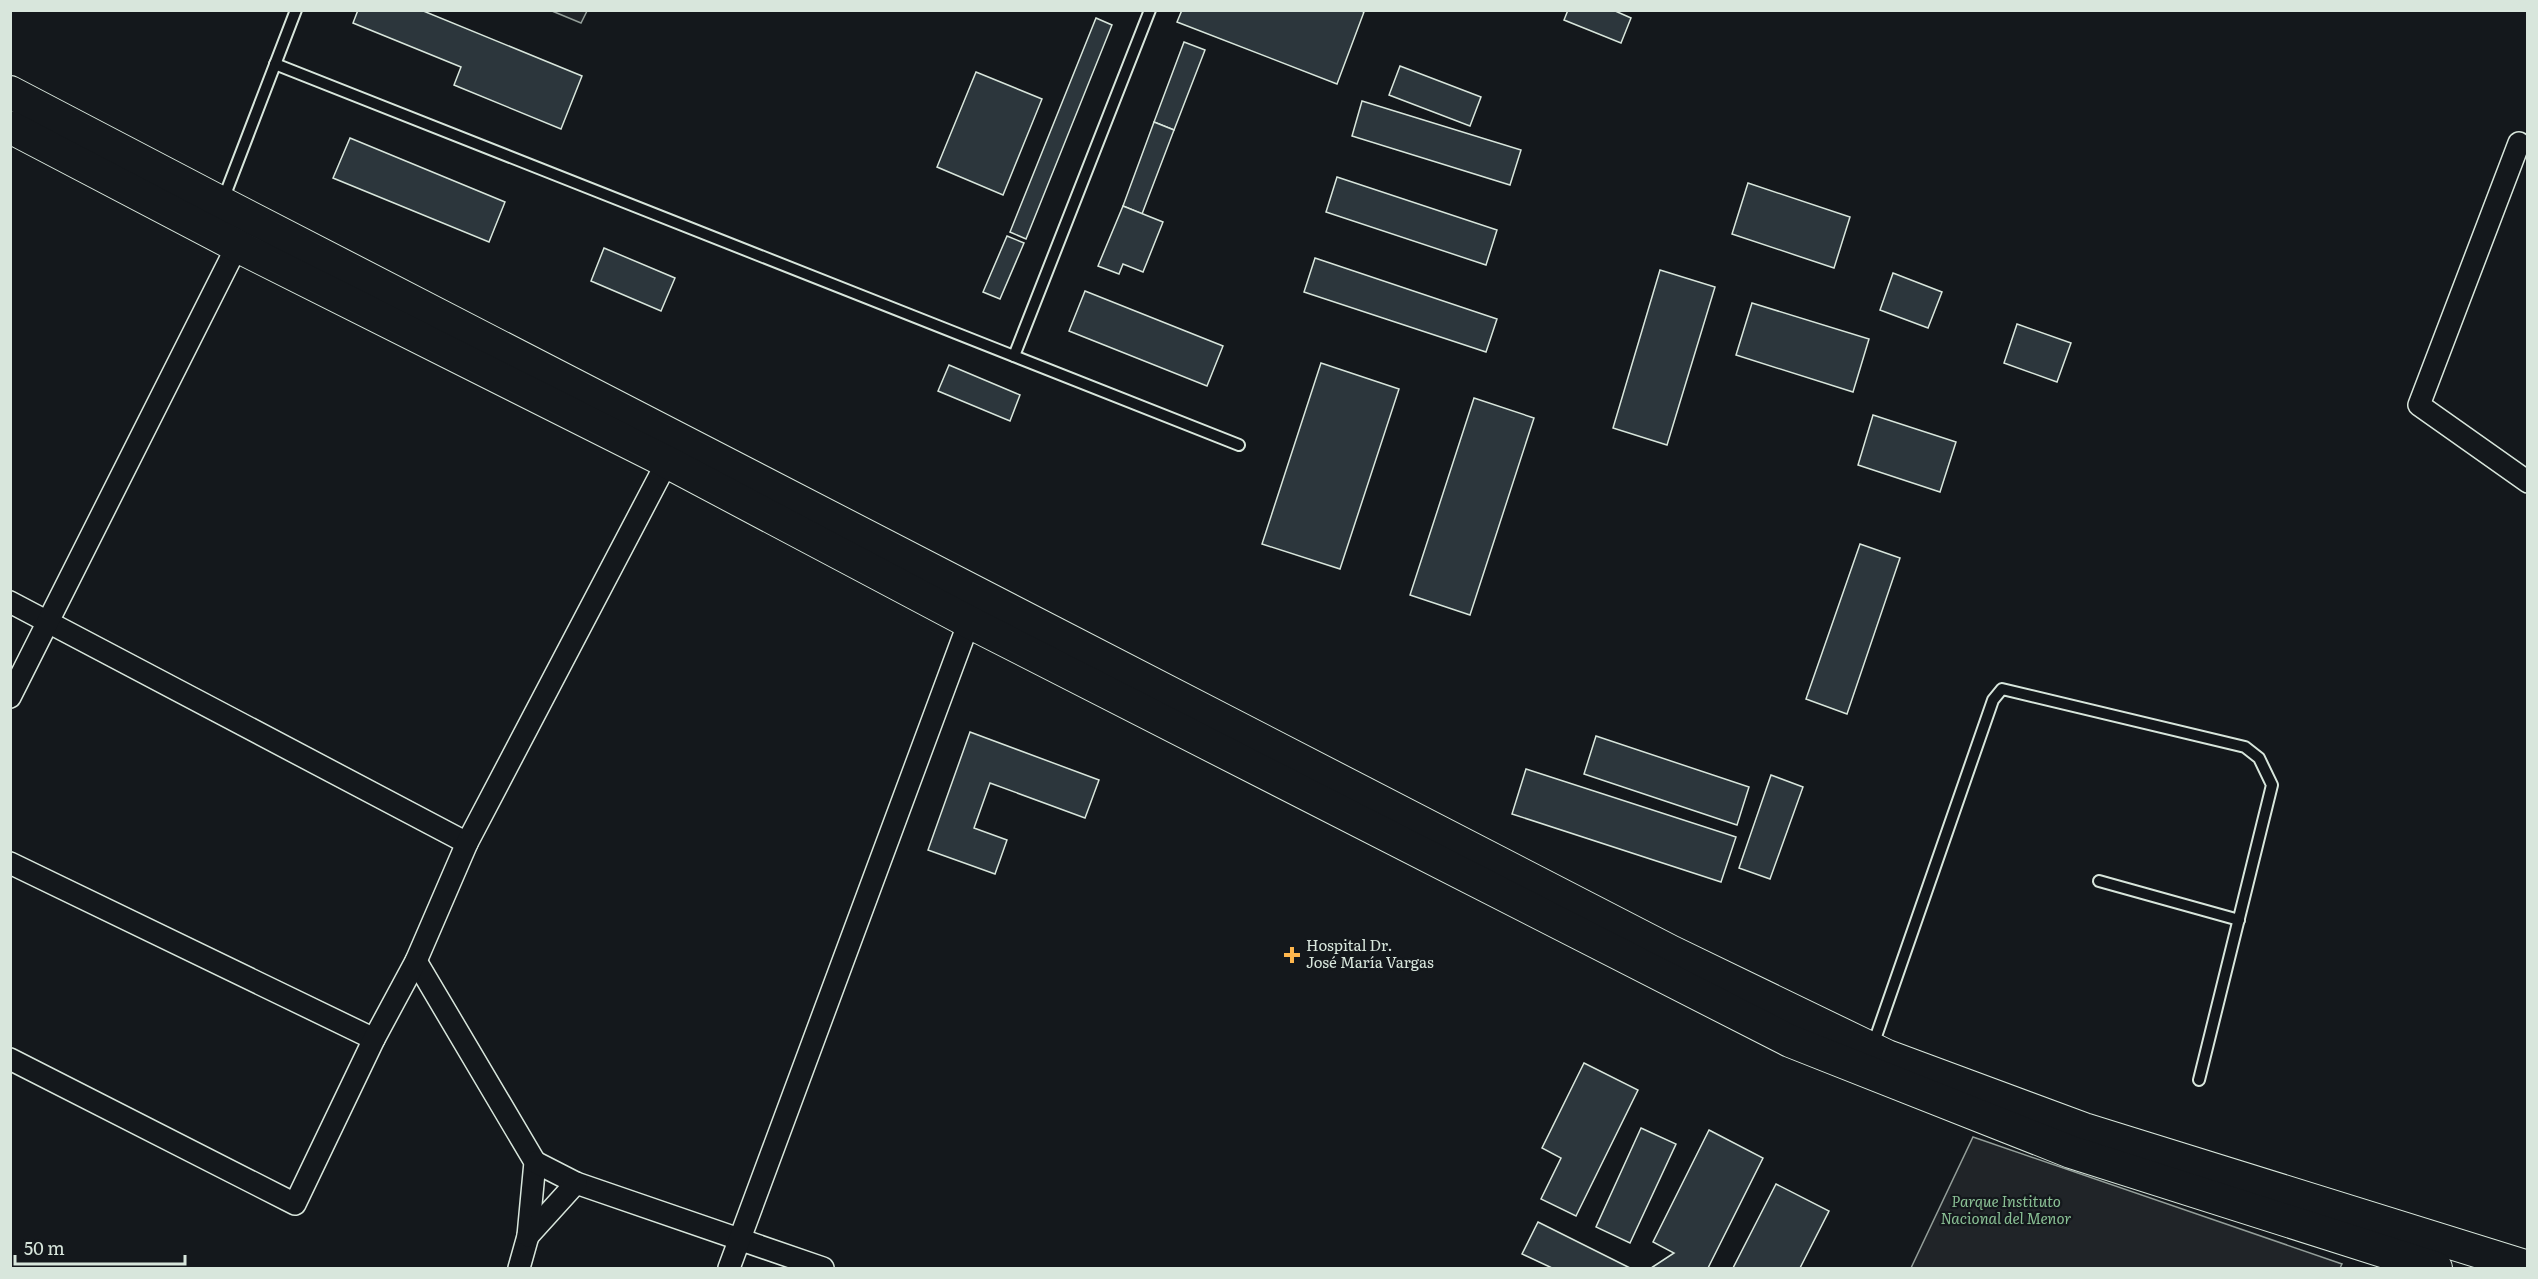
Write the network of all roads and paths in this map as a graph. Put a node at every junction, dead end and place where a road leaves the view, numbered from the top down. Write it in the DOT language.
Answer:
graph roads {
  1 [pos="296,10"];
  2 [pos="1150,10"];
  3 [pos="276,64"];
  4 [pos="10,92"];
  5 [pos="10,127"];
  6 [pos="2519,143"];
  7 [pos="222,203"];
  8 [pos="237,246"];
  9 [pos="1014,356"];
  10 [pos="1239,445"];
  11 [pos="667,462"];
  12 [pos="2528,482"];
  13 [pos="980,593"];
  14 [pos="10,602"];
  15 [pos="49,622"];
  16 [pos="969,622"];
  17 [pos="10,697"];
  18 [pos="467,843"];
  19 [pos="10,863"];
  20 [pos="2099,880"];
  21 [pos="2239,920"];
  22 [pos="416,961"];
  23 [pos="374,1039"];
  24 [pos="1872,1048"];
  25 [pos="10,1059"];
  26 [pos="2199,1080"];
  27 [pos="535,1162"];
  28 [pos="576,1183"];
  29 [pos="528,1236"];
  30 [pos="739,1240"];
  31 [pos="2528,1267"];
  32 [pos="519,1269"];
  33 [pos="729,1269"];
  34 [pos="823,1269"];
  35 [pos="2436,1269"];
  1 -- 3 [label="lane"];
  2 -- 9 [label="lane"];
  3 -- 7 [label="lane"];
  3 -- 9 [label="lane"];
  4 -- 7 [label="main road"];
  5 -- 8 [label="main road"];
  6 -- 12 [label="street"];
  7 -- 13 [label="main road"];
  8 -- 11 [label="main road"];
  8 -- 15 [label="street"];
  9 -- 10 [label="lane"];
  11 -- 16 [label="main road"];
  11 -- 18 [label="street"];
  13 -- 16 [label="street"];
  13 -- 24 [label="main road"];
  14 -- 15 [label="street"];
  15 -- 17 [label="street"];
  15 -- 18 [label="street"];
  16 -- 30 [label="street"];
  16 -- 35 [label="main road"];
  18 -- 22 [label="street"];
  19 -- 23 [label="street"];
  20 -- 21 [label="lane"];
  21 -- 24 [label="lane"];
  21 -- 26 [label="lane"];
  22 -- 23 [label="street"];
  22 -- 27 [label="street"];
  23 -- 25 [label="street"];
  24 -- 31 [label="main road"];
  27 -- 28 [label="street"];
  27 -- 29 [label="street"];
  28 -- 29 [label="street"];
  28 -- 30 [label="street"];
  29 -- 32 [label="street"];
  30 -- 33 [label="street"];
  30 -- 34 [label="street"];
}
